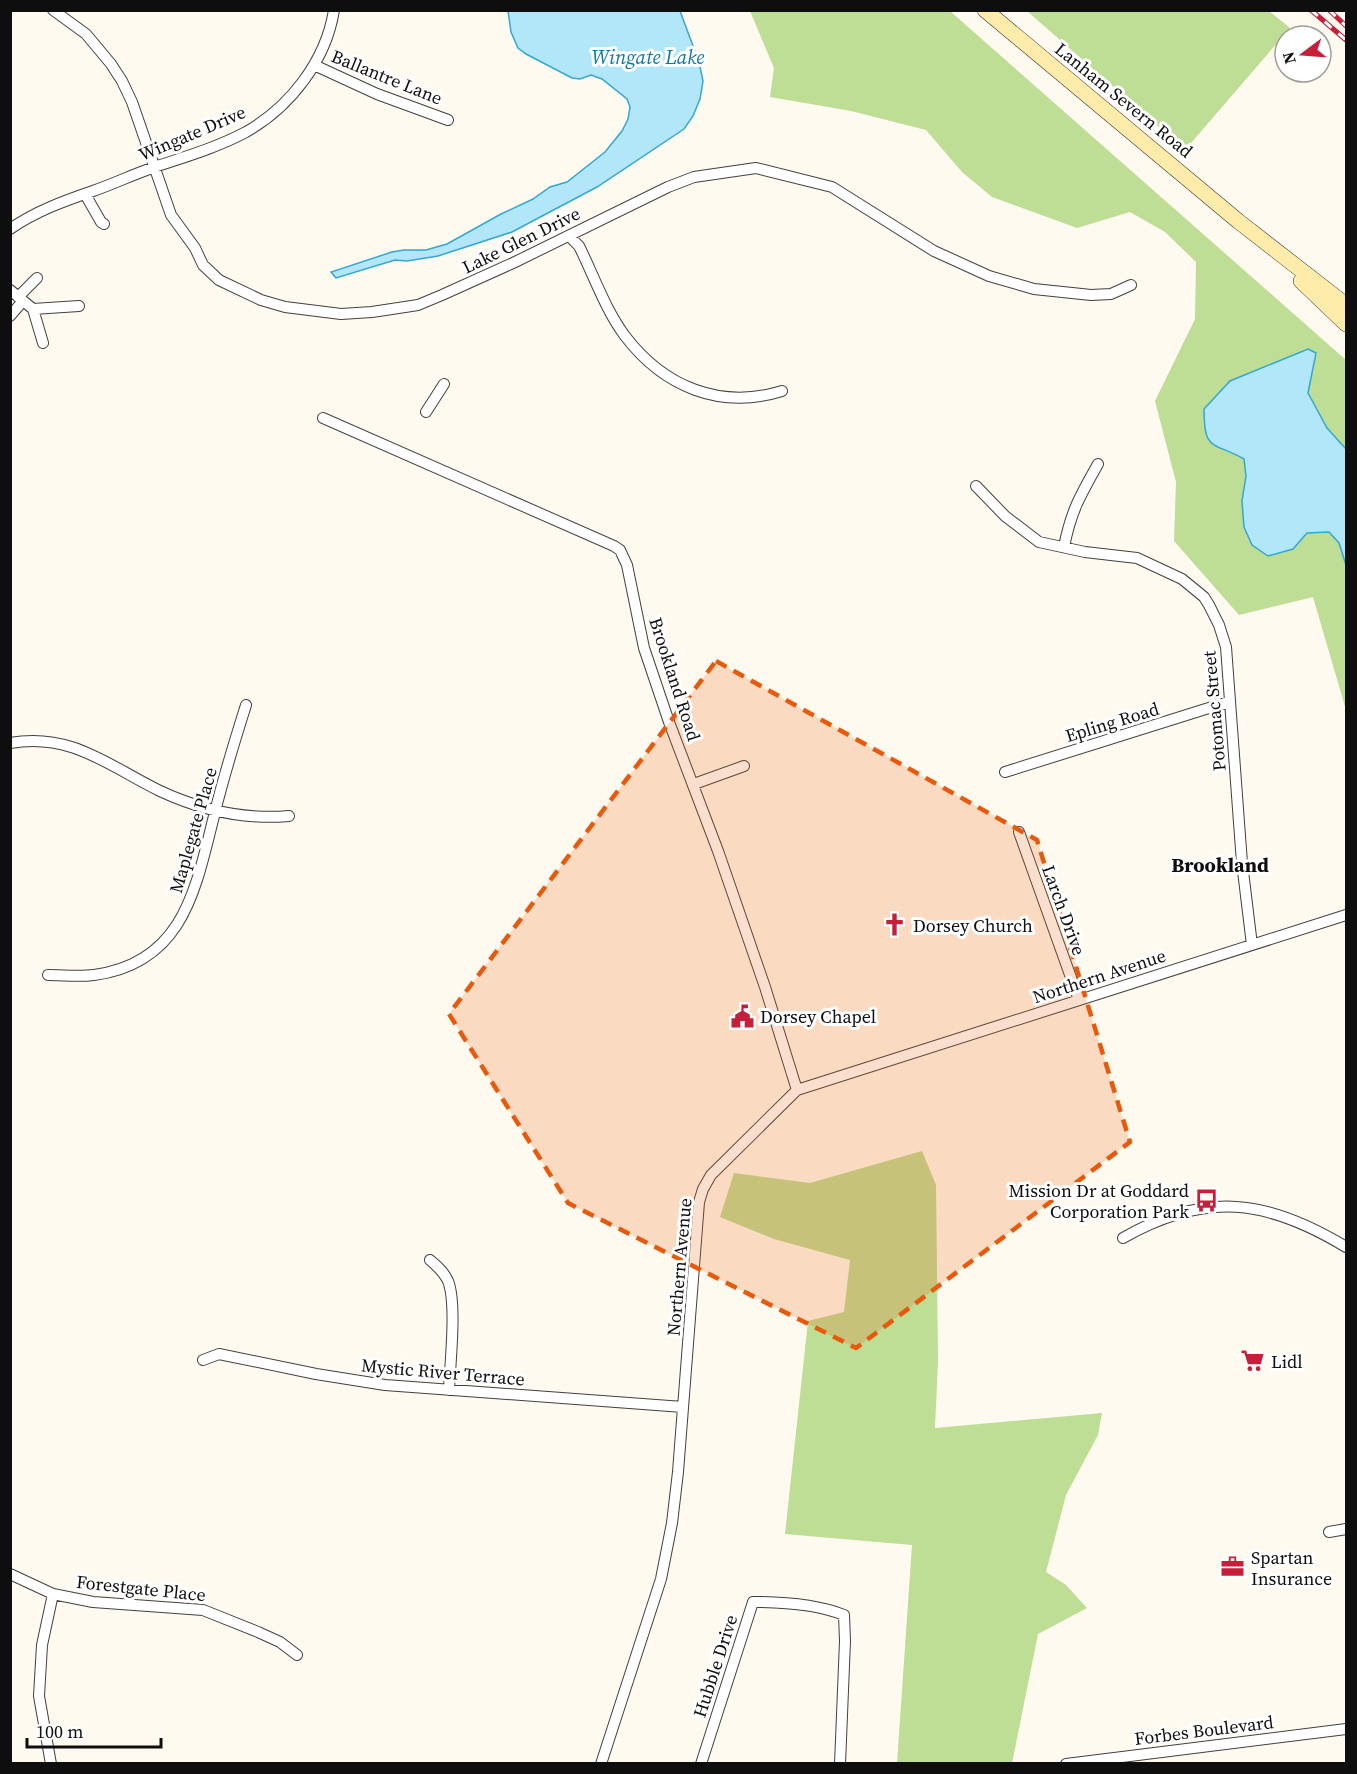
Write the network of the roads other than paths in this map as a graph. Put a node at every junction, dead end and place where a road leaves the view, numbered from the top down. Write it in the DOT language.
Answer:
graph roads {
  1 [pos="53,10"];
  2 [pos="334,10"];
  3 [pos="985,10"];
  4 [pos="314,65"];
  5 [pos="448,120"];
  6 [pos="153,168"];
  7 [pos="85,194"];
  8 [pos="1238,220"];
  9 [pos="104,224"];
  10 [pos="10,229"];
  11 [pos="569,236"];
  12 [pos="38,278"];
  13 [pos="1131,285"];
  14 [pos="17,296"];
  15 [pos="1347,305"];
  16 [pos="79,306"];
  17 [pos="33,309"];
  18 [pos="10,316"];
  19 [pos="1347,324"];
  20 [pos="43,343"];
  21 [pos="444,384"];
  22 [pos="782,391"];
  23 [pos="426,412"];
  24 [pos="323,418"];
  25 [pos="1098,464"];
  26 [pos="976,486"];
  27 [pos="1064,547"];
  28 [pos="1228,702"];
  29 [pos="246,705"];
  30 [pos="10,742"];
  31 [pos="744,766"];
  32 [pos="1005,772"];
  33 [pos="694,784"];
  34 [pos="215,811"];
  35 [pos="289,816"];
  36 [pos="1019,832"];
  37 [pos="1347,915"];
  38 [pos="1252,945"];
  39 [pos="48,975"];
  40 [pos="1078,1000"];
  41 [pos="797,1090"];
  42 [pos="1123,1238"];
  43 [pos="1347,1247"];
  44 [pos="430,1260"];
  45 [pos="203,1360"];
  46 [pos="449,1390"];
  47 [pos="683,1407"];
  48 [pos="1347,1529"];
  49 [pos="1329,1532"];
  50 [pos="10,1574"];
  51 [pos="52,1594"];
  52 [pos="297,1655"];
  53 [pos="1347,1729"];
  54 [pos="1090,1762"];
  55 [pos="51,1764"];
  56 [pos="601,1764"];
  57 [pos="701,1764"];
  58 [pos="840,1764"];
  59 [pos="1066,1764"];
  1 -- 6 [label="street, Lake Glen Drive"];
  2 -- 4 [label="street, Wingate Drive"];
  3 -- 8 [label="main road, Lanham Severn Road"];
  4 -- 5 [label="street, Ballantre Lane"];
  4 -- 6 [label="street, Wingate Drive"];
  6 -- 7 [label="street, Wingate Drive"];
  6 -- 11 [label="street, Lake Glen Drive"];
  7 -- 9 [label="street"];
  7 -- 10 [label="street, Wingate Drive"];
  8 -- 15 [label="main road, Lanham Severn Road"];
  8 -- 19 [label="main road, Lanham Severn Road"];
  11 -- 13 [label="street, Lake Glen Drive"];
  11 -- 22 [label="street"];
  12 -- 14 [label="street"];
  14 -- 17 [label="street"];
  14 -- 18 [label="street"];
  16 -- 17 [label="street"];
  17 -- 20 [label="street"];
  21 -- 23 [label="street"];
  24 -- 33 [label="street, Brookland Road"];
  25 -- 27 [label="street"];
  26 -- 27 [label="street, Potomac Street"];
  27 -- 28 [label="street, Potomac Street"];
  28 -- 32 [label="street, Epling Road"];
  28 -- 38 [label="street, Potomac Street"];
  29 -- 34 [label="street, Maplegate Place"];
  30 -- 34 [label="street"];
  31 -- 33 [label="street"];
  33 -- 41 [label="street, Brookland Road"];
  34 -- 35 [label="street"];
  34 -- 39 [label="street, Maplegate Place"];
  36 -- 40 [label="street, Larch Drive"];
  37 -- 38 [label="street, Northern Avenue"];
  38 -- 40 [label="street, Northern Avenue"];
  40 -- 41 [label="street, Northern Avenue"];
  41 -- 47 [label="street, Northern Avenue"];
  42 -- 43 [label="street"];
  44 -- 46 [label="street"];
  45 -- 46 [label="street, Mystic River Terrace"];
  46 -- 47 [label="street, Mystic River Terrace"];
  47 -- 56 [label="street, Northern Avenue"];
  48 -- 49 [label="street"];
  50 -- 51 [label="street, Forestgate Place"];
  51 -- 52 [label="street, Forestgate Place"];
  51 -- 55 [label="street"];
  53 -- 54 [label="street, Forbes Boulevard"];
  54 -- 59 [label="street, Forbes Boulevard"];
  57 -- 58 [label="street, Hubble Drive"];
}
